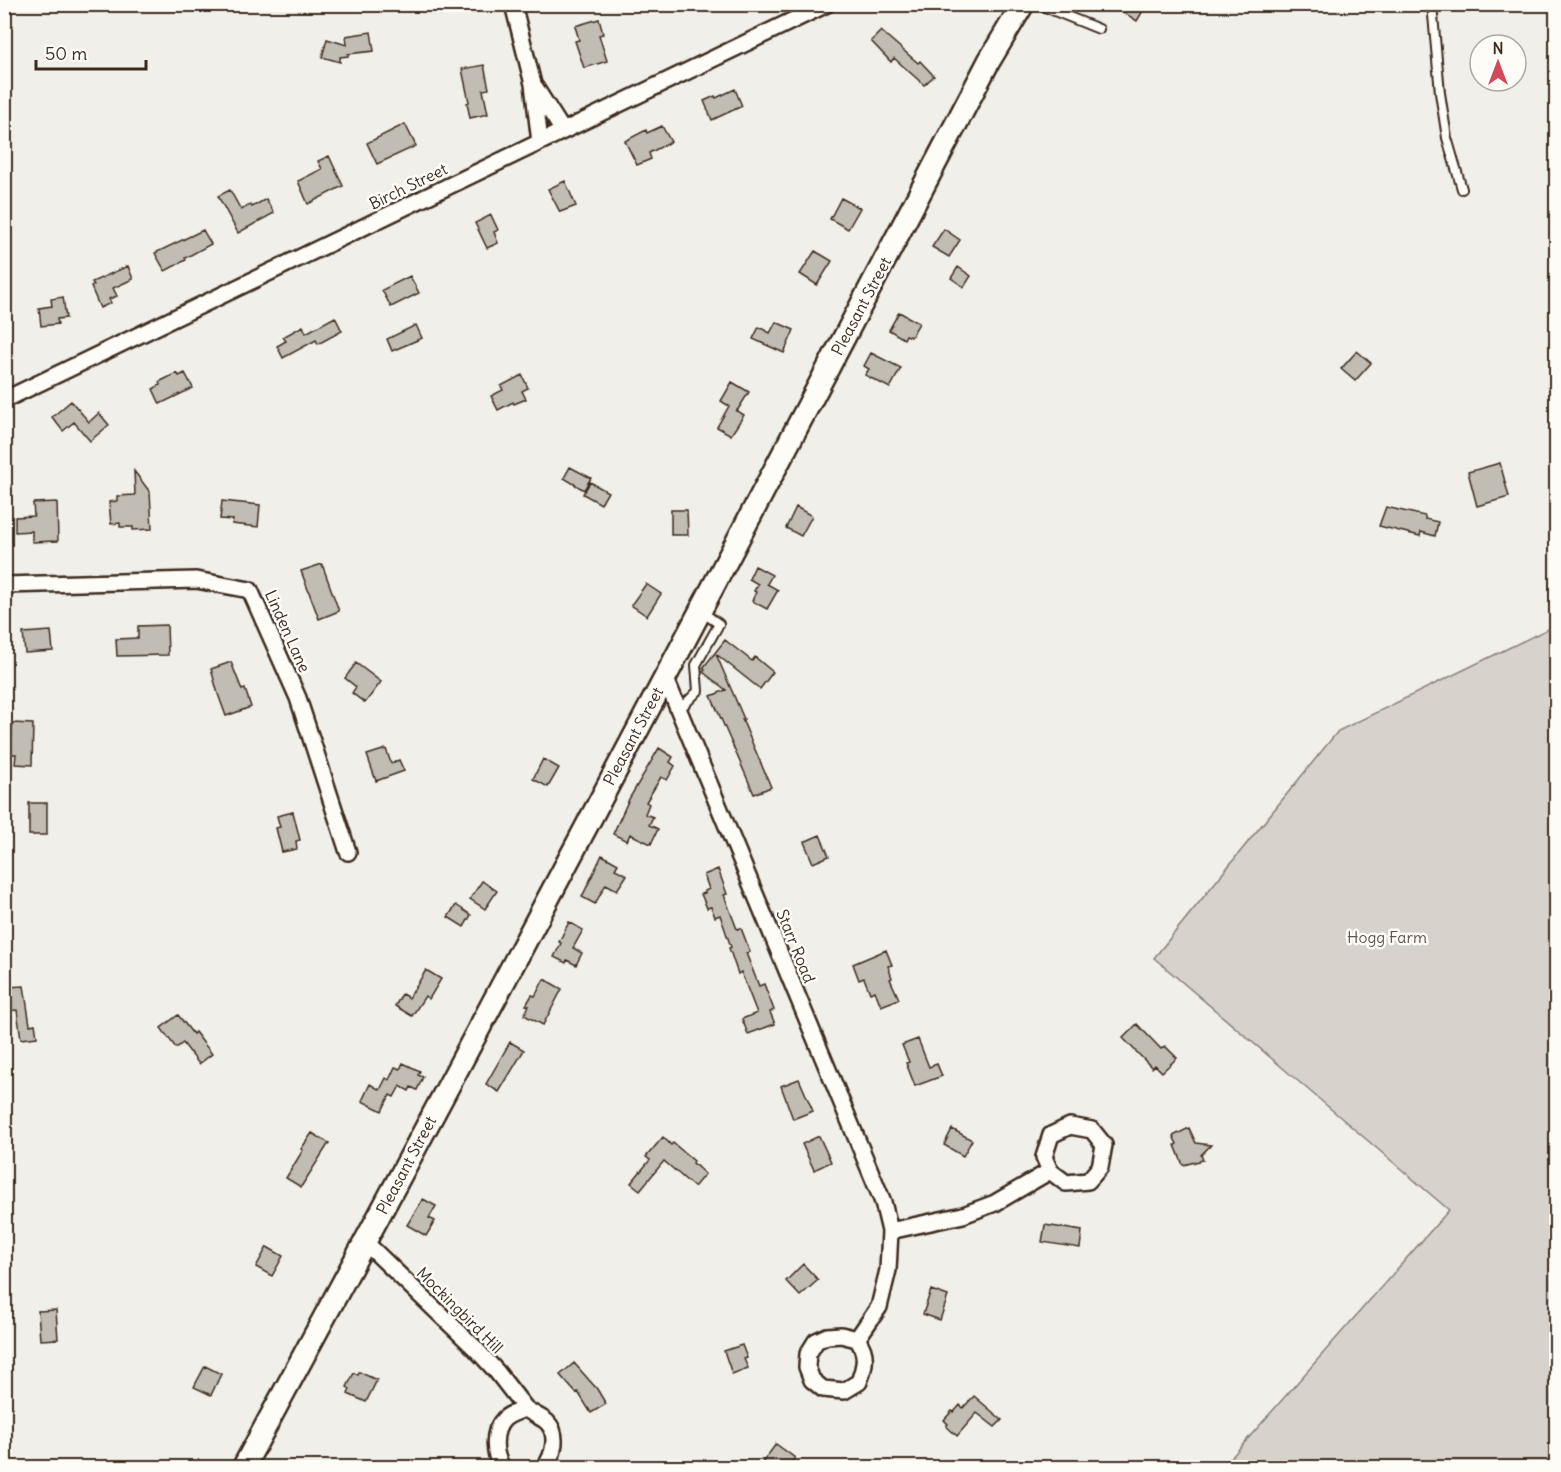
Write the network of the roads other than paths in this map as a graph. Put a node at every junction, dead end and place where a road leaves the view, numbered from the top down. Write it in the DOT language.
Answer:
graph roads {
  1 [pos="513,4"];
  2 [pos="827,4"];
  3 [pos="1023,4"];
  4 [pos="1037,4"];
  5 [pos="1432,4"];
  6 [pos="1099,29"];
  7 [pos="533,84"];
  8 [pos="563,131"];
  9 [pos="540,142"];
  10 [pos="1462,189"];
  11 [pos="4,400"];
  12 [pos="4,585"];
  13 [pos="700,611"];
  14 [pos="665,677"];
  15 [pos="679,710"];
  16 [pos="348,852"];
  17 [pos="1050,1171"];
  18 [pos="890,1231"];
  19 [pos="365,1242"];
  20 [pos="857,1339"];
  21 [pos="525,1408"];
  22 [pos="243,1467"];
  23 [pos="503,1467"];
  24 [pos="544,1467"];
  1 -- 7 [label="street"];
  2 -- 8 [label="street, Birch Street"];
  3 -- 13 [label="main road, Pleasant Street"];
  4 -- 6 [label="lane"];
  5 -- 10 [label="lane"];
  7 -- 8 [label="street"];
  7 -- 9 [label="street"];
  8 -- 9 [label="street, Birch Street"];
  9 -- 11 [label="street, Birch Street"];
  12 -- 16 [label="street, Linden Lane"];
  13 -- 14 [label="main road, Pleasant Street"];
  13 -- 15 [label="lane"];
  14 -- 15 [label="street, Starr Road"];
  14 -- 19 [label="main road, Pleasant Street"];
  15 -- 18 [label="street, Starr Road"];
  17 -- 18 [label="street"];
  18 -- 20 [label="street, Starr Road"];
  19 -- 21 [label="street, Mockingbird Hill"];
  19 -- 22 [label="main road, Pleasant Street"];
  21 -- 23 [label="street"];
  21 -- 24 [label="street, Mockingbird Hill"];
}
